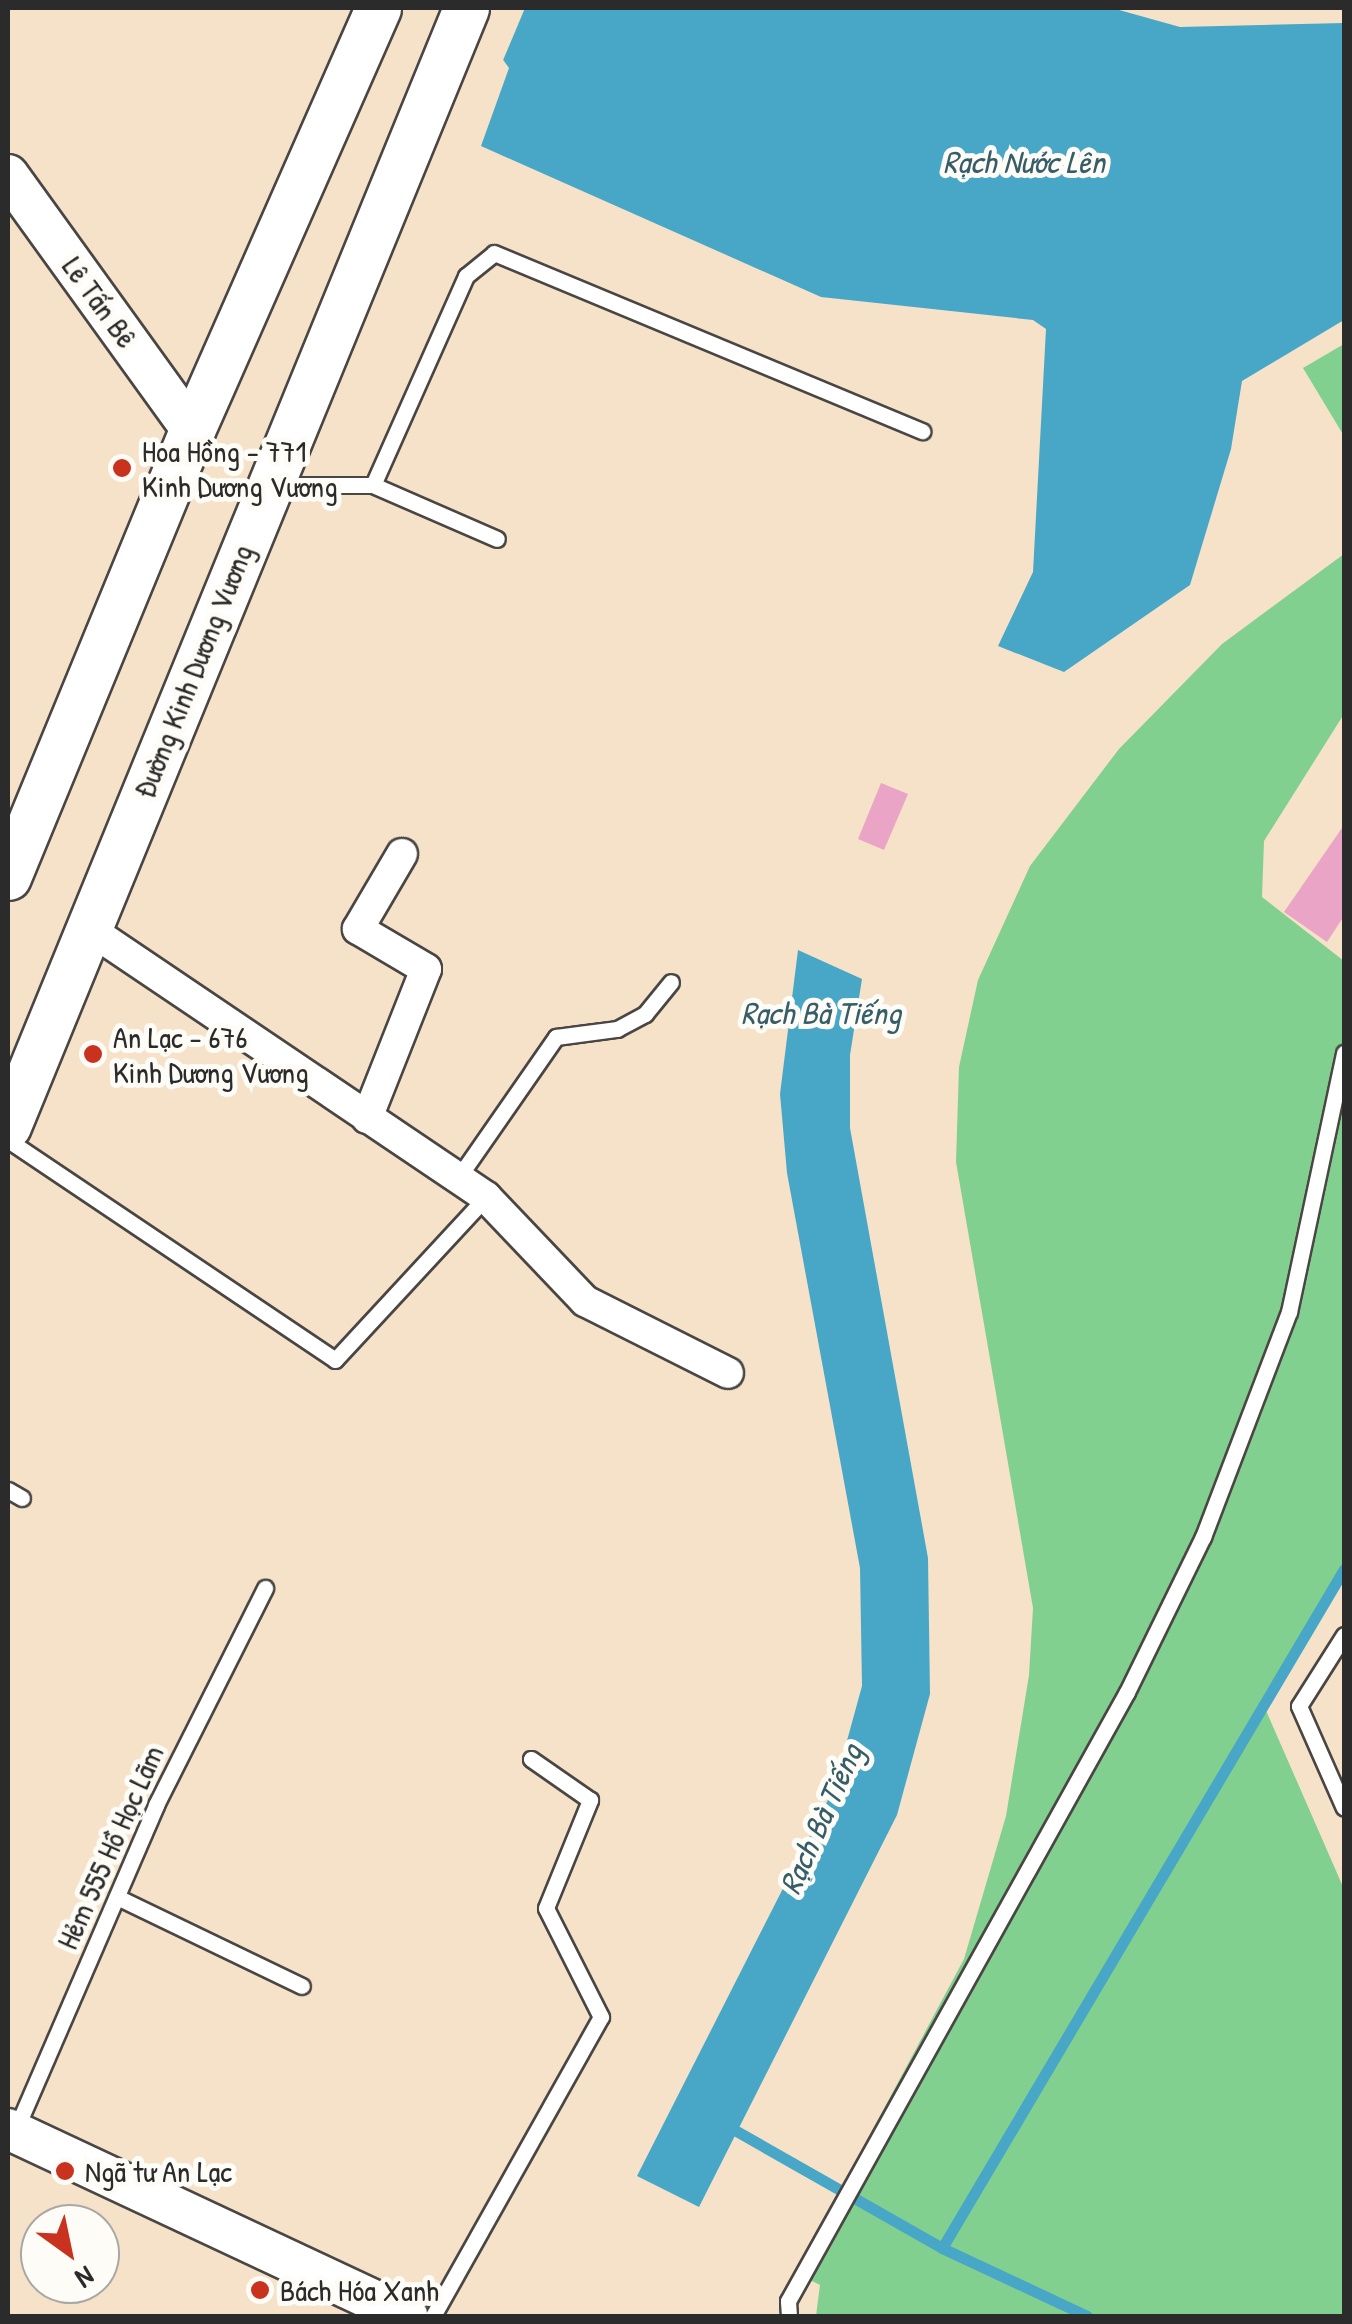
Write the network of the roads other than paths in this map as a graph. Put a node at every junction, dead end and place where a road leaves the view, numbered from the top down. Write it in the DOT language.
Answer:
graph roads {
  1 [pos="378,8"];
  2 [pos="466,8"];
  3 [pos="8,175"];
  4 [pos="192,430"];
  5 [pos="922,431"];
  6 [pos="268,485"];
  7 [pos="374,485"];
  8 [pos="497,539"];
  9 [pos="402,854"];
  10 [pos="8,877"];
  11 [pos="89,930"];
  12 [pos="671,982"];
  13 [pos="1344,1053"];
  14 [pos="367,1118"];
  15 [pos="8,1126"];
  16 [pos="8,1140"];
  17 [pos="458,1178"];
  18 [pos="486,1197"];
  19 [pos="728,1374"];
  20 [pos="265,1588"];
  21 [pos="1344,1635"];
  22 [pos="531,1759"];
  23 [pos="1344,1808"];
  24 [pos="117,1898"];
  25 [pos="302,1986"];
  26 [pos="10,2136"];
  27 [pos="407,2316"];
  28 [pos="434,2316"];
  29 [pos="789,2316"];
  1 -- 4 [label="main road"];
  2 -- 6 [label="main road, Đường Kinh Dương Vương"];
  3 -- 4 [label="main road, Lê Tấn Bê"];
  4 -- 10 [label="main road"];
  5 -- 7 [label="lane"];
  6 -- 7 [label="lane"];
  6 -- 11 [label="main road, Đường Kinh Dương Vương"];
  7 -- 8 [label="lane"];
  9 -- 14 [label="street"];
  11 -- 14 [label="street"];
  11 -- 15 [label="main road, Đường Kinh Dương Vương"];
  12 -- 17 [label="lane"];
  13 -- 29 [label="lane"];
  14 -- 17 [label="street"];
  16 -- 18 [label="lane"];
  17 -- 18 [label="street"];
  18 -- 19 [label="street"];
  20 -- 24 [label="lane, Hẻm 555 Hồ Học Lãm"];
  21 -- 23 [label="lane"];
  22 -- 28 [label="lane"];
  24 -- 25 [label="lane"];
  24 -- 26 [label="lane, Hẻm 555 Hồ Học Lãm"];
  26 -- 27 [label="main road"];
}
